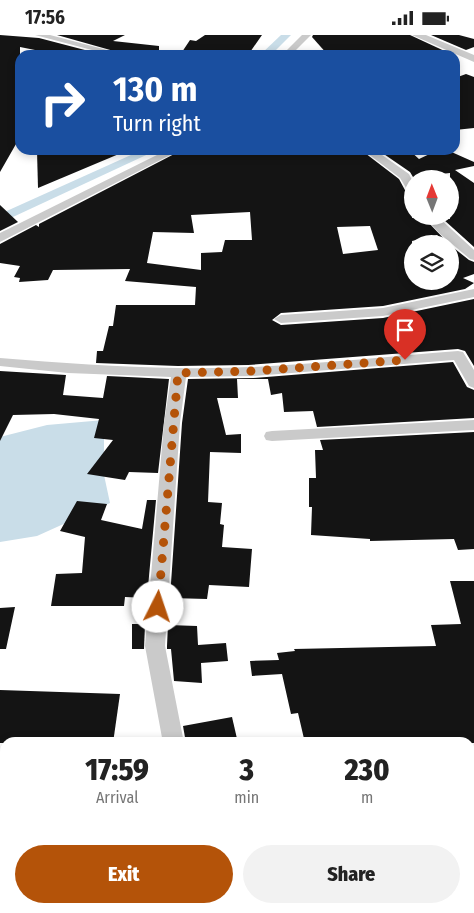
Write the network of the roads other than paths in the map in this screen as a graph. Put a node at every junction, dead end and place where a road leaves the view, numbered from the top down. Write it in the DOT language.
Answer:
graph roads {
  1 [pos="39,35"];
  2 [pos="307,35"];
  3 [pos="418,35"];
  4 [pos="101,50"];
  5 [pos="291,50"];
  6 [pos="453,50"];
  7 [pos="460,53"];
  8 [pos="474,59"];
  9 [pos="165,155"];
  10 [pos="375,155"];
  11 [pos="404,175"];
  12 [pos="438,225"];
  13 [pos="0,238"];
  14 [pos="474,256"];
  15 [pos="474,293"];
  16 [pos="280,319"];
  17 [pos="0,362"];
  18 [pos="178,373"];
  19 [pos="474,383"];
  20 [pos="474,425"];
  21 [pos="272,435"];
  22 [pos="173,737"];
  1 -- 4 [label="street"];
  2 -- 5 [label="street"];
  3 -- 6 [label="street"];
  7 -- 8 [label="street"];
  9 -- 13 [label="street"];
  10 -- 11 [label="street"];
  12 -- 14 [label="street"];
  15 -- 16 [label="street"];
  17 -- 18 [label="street"];
  18 -- 19 [label="street"];
  18 -- 22 [label="street"];
  20 -- 21 [label="street"];
}
